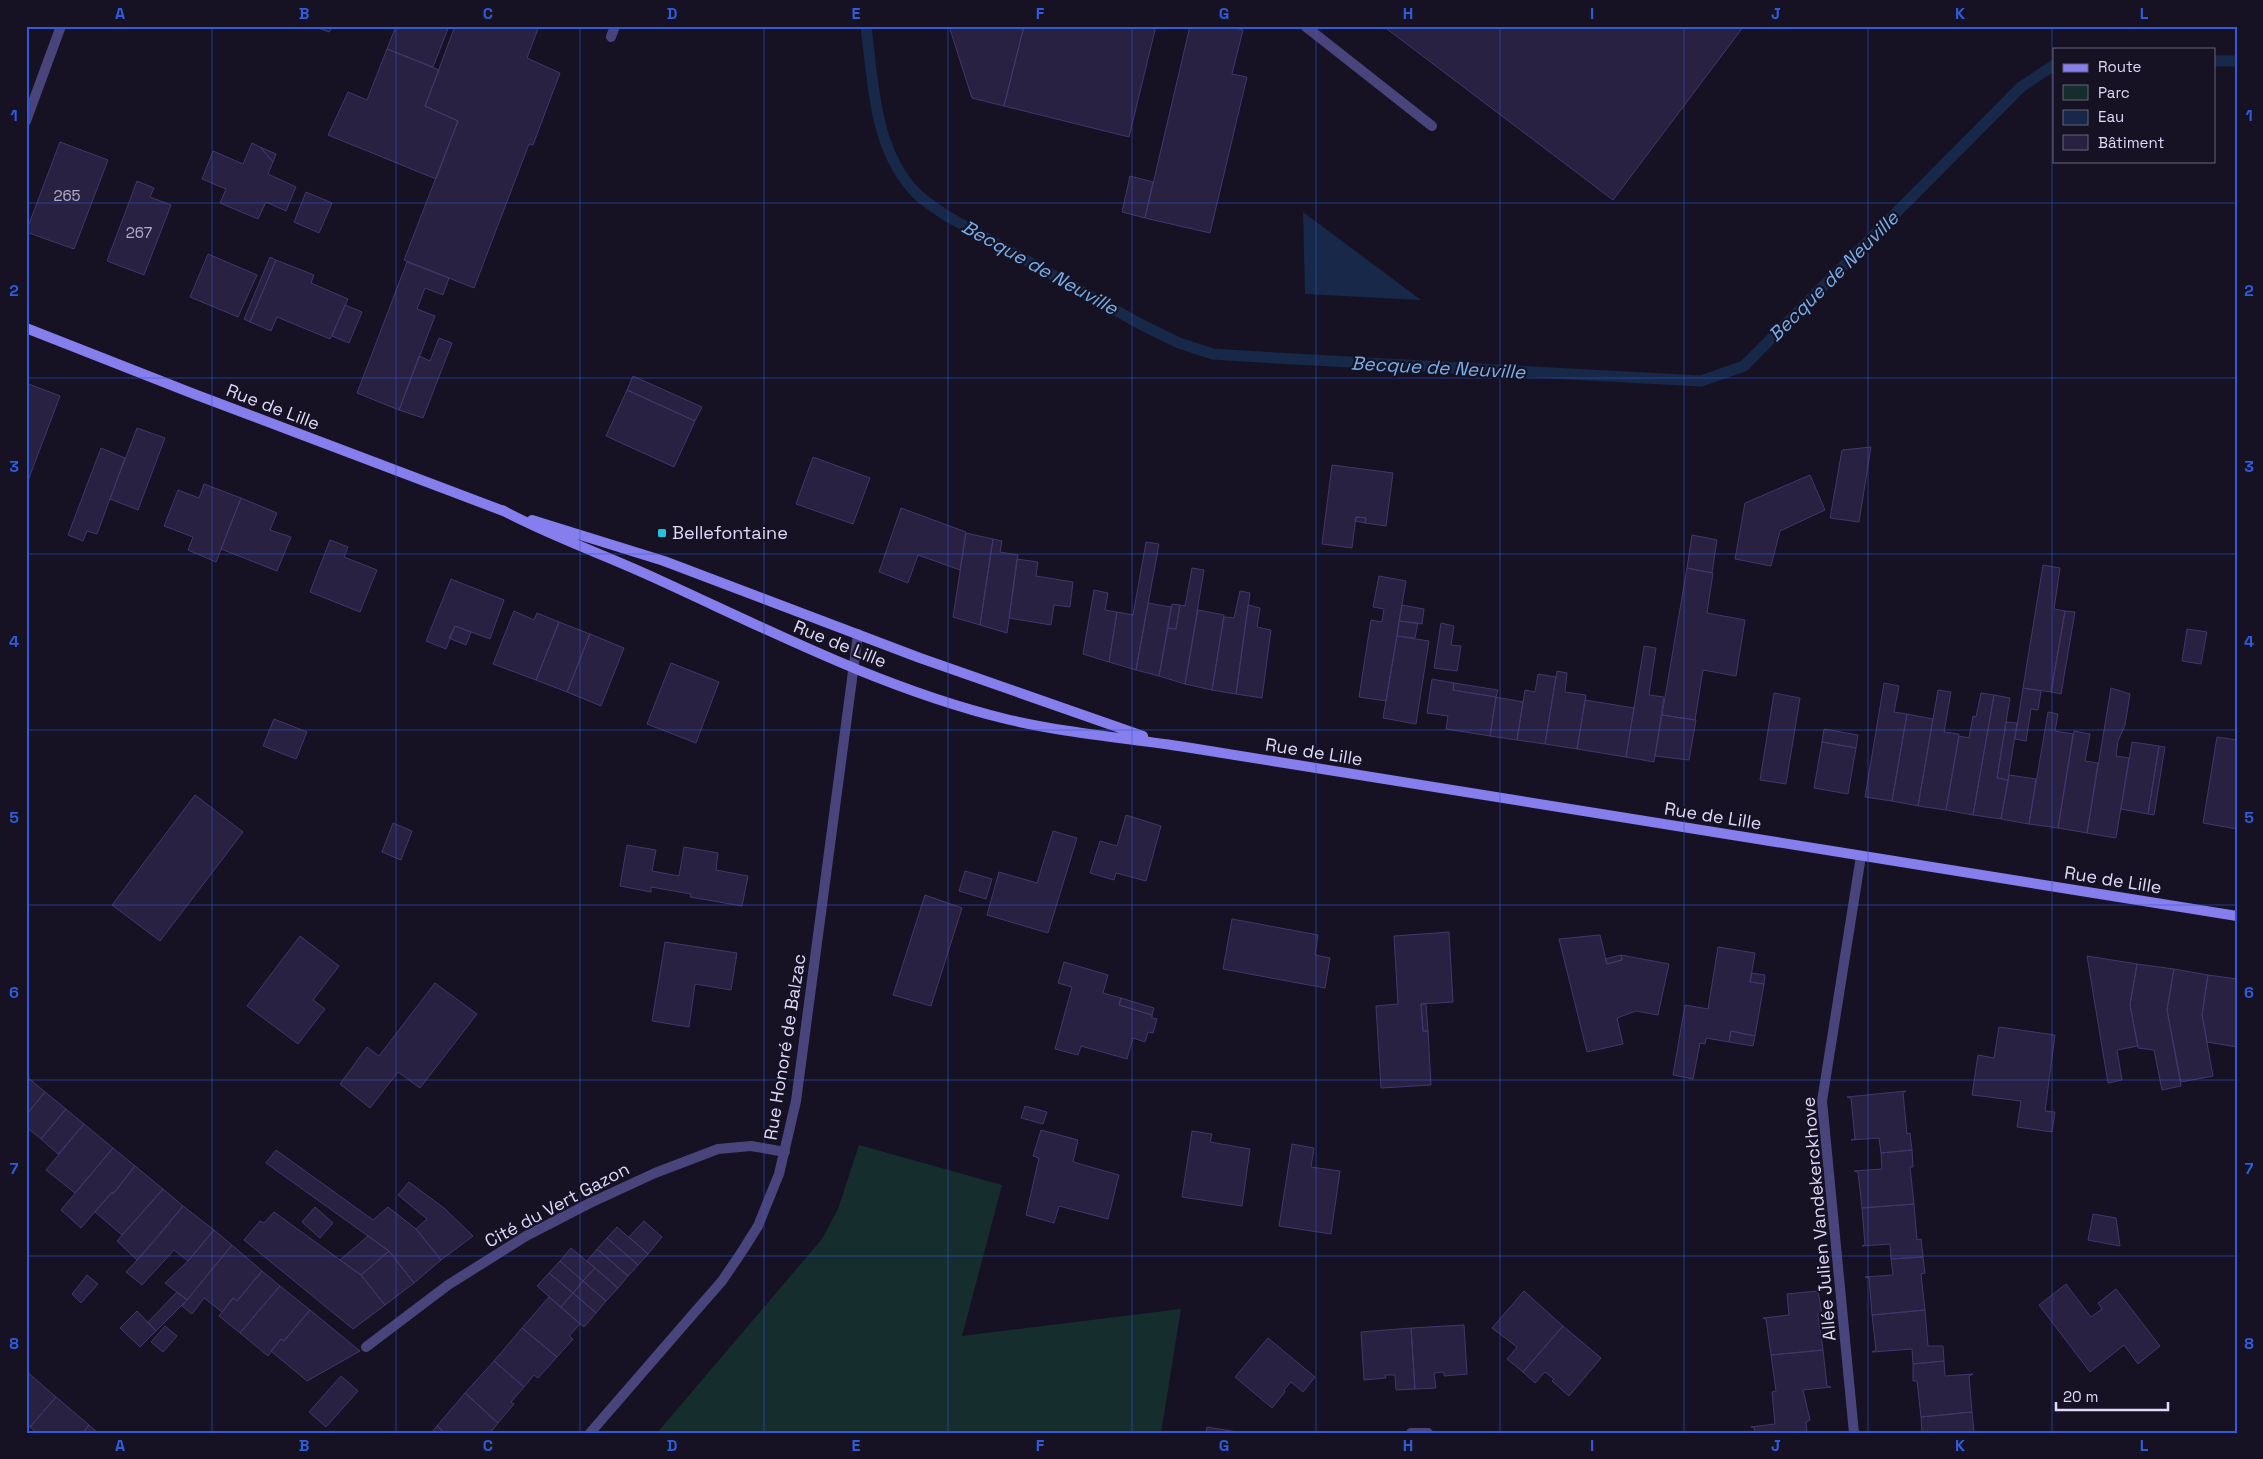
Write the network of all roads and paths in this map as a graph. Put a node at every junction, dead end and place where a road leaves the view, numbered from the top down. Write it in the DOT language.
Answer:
graph roads {
  1 [pos="61,26"];
  2 [pos="614,26"];
  3 [pos="1305,26"];
  4 [pos="611,37"];
  5 [pos="26,121"];
  6 [pos="1432,126"];
  7 [pos="29,330"];
  8 [pos="502,510"];
  9 [pos="858,634"];
  10 [pos="854,668"];
  11 [pos="1185,747"];
  12 [pos="1862,856"];
  13 [pos="2237,916"];
  14 [pos="785,1152"];
  15 [pos="366,1347"];
  16 [pos="590,1433"];
  17 [pos="1412,1433"];
  18 [pos="1428,1433"];
  19 [pos="1854,1433"];
  1 -- 5 [label="street"];
  2 -- 4 [label="street"];
  3 -- 6 [label="street"];
  7 -- 8 [label="main road, Rue de Lille"];
  8 -- 9 [label="main road, Rue de Lille"];
  8 -- 10 [label="main road, Rue de Lille"];
  9 -- 10 [label="street, Rue Honoré de Balzac"];
  9 -- 11 [label="main road, Rue de Lille"];
  10 -- 11 [label="main road, Rue de Lille"];
  10 -- 14 [label="street, Rue Honoré de Balzac"];
  11 -- 12 [label="main road, Rue de Lille"];
  12 -- 13 [label="main road, Rue de Lille"];
  12 -- 19 [label="street, Allée Julien Vandekerckhove"];
  14 -- 15 [label="street, Cité du Vert Gazon"];
  14 -- 16 [label="street, Rue Honoré de Balzac"];
  17 -- 18 [label="street"];
}
